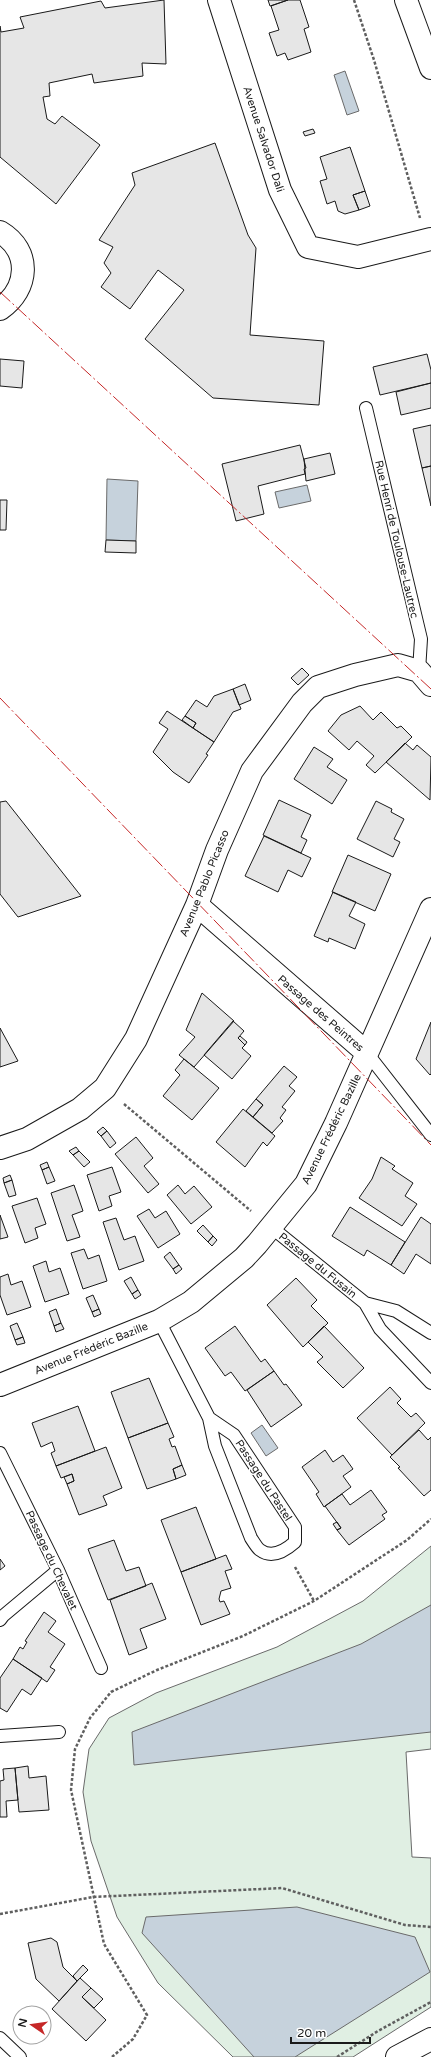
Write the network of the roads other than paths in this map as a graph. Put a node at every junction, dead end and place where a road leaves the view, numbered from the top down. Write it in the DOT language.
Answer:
graph roads {
  1 [pos="219,0"];
  2 [pos="406,0"];
  3 [pos="431,68"];
  4 [pos="0,232"];
  5 [pos="429,239"];
  6 [pos="0,310"];
  7 [pos="366,408"];
  8 [pos="425,678"];
  9 [pos="197,905"];
  10 [pos="431,909"];
  11 [pos="367,1052"];
  12 [pos="431,1135"];
  13 [pos="0,1148"];
  14 [pos="271,1227"];
  15 [pos="365,1303"];
  16 [pos="159,1321"];
  17 [pos="431,1333"];
  18 [pos="431,1383"];
  19 [pos="0,1385"];
  20 [pos="209,1418"];
  21 [pos="0,1453"];
  22 [pos="58,1570"];
  23 [pos="0,1620"];
  24 [pos="101,1668"];
  25 [pos="59,1732"];
  26 [pos="0,1736"];
  27 [pos="0,2038"];
  28 [pos="431,2039"];
  29 [pos="20,2057"];
  30 [pos="397,2057"];
  1 -- 5 [label="street, Avenue Salvador Dali"];
  2 -- 3 [label="street"];
  4 -- 6 [label="street"];
  7 -- 8 [label="lane, Rue Henri de Toulouse-Lautrec"];
  8 -- 9 [label="street, Avenue Pablo Picasso"];
  9 -- 11 [label="street, Passage des Peintres"];
  9 -- 13 [label="street, Avenue Pablo Picasso"];
  10 -- 11 [label="street, Avenue Frédéric Bazille"];
  11 -- 12 [label="lane, Passage des Peintres"];
  11 -- 14 [label="street, Avenue Frédéric Bazille"];
  14 -- 15 [label="lane, Passage du Fusain"];
  14 -- 16 [label="street, Avenue Frédéric Bazille"];
  15 -- 17 [label="lane, Passage du Fusain"];
  15 -- 18 [label="lane, Passage du Fusain"];
  16 -- 19 [label="street, Avenue Frédéric Bazille"];
  16 -- 20 [label="lane, Passage du Pastel"];
  20 -- 20 [label="lane, Passage du Pastel"];
  21 -- 22 [label="lane, Passage du Chevalet"];
  22 -- 23 [label="lane"];
  22 -- 24 [label="lane, Passage du Chevalet"];
  25 -- 26 [label="lane"];
  27 -- 29 [label="lane"];
  28 -- 30 [label="street"];
}
